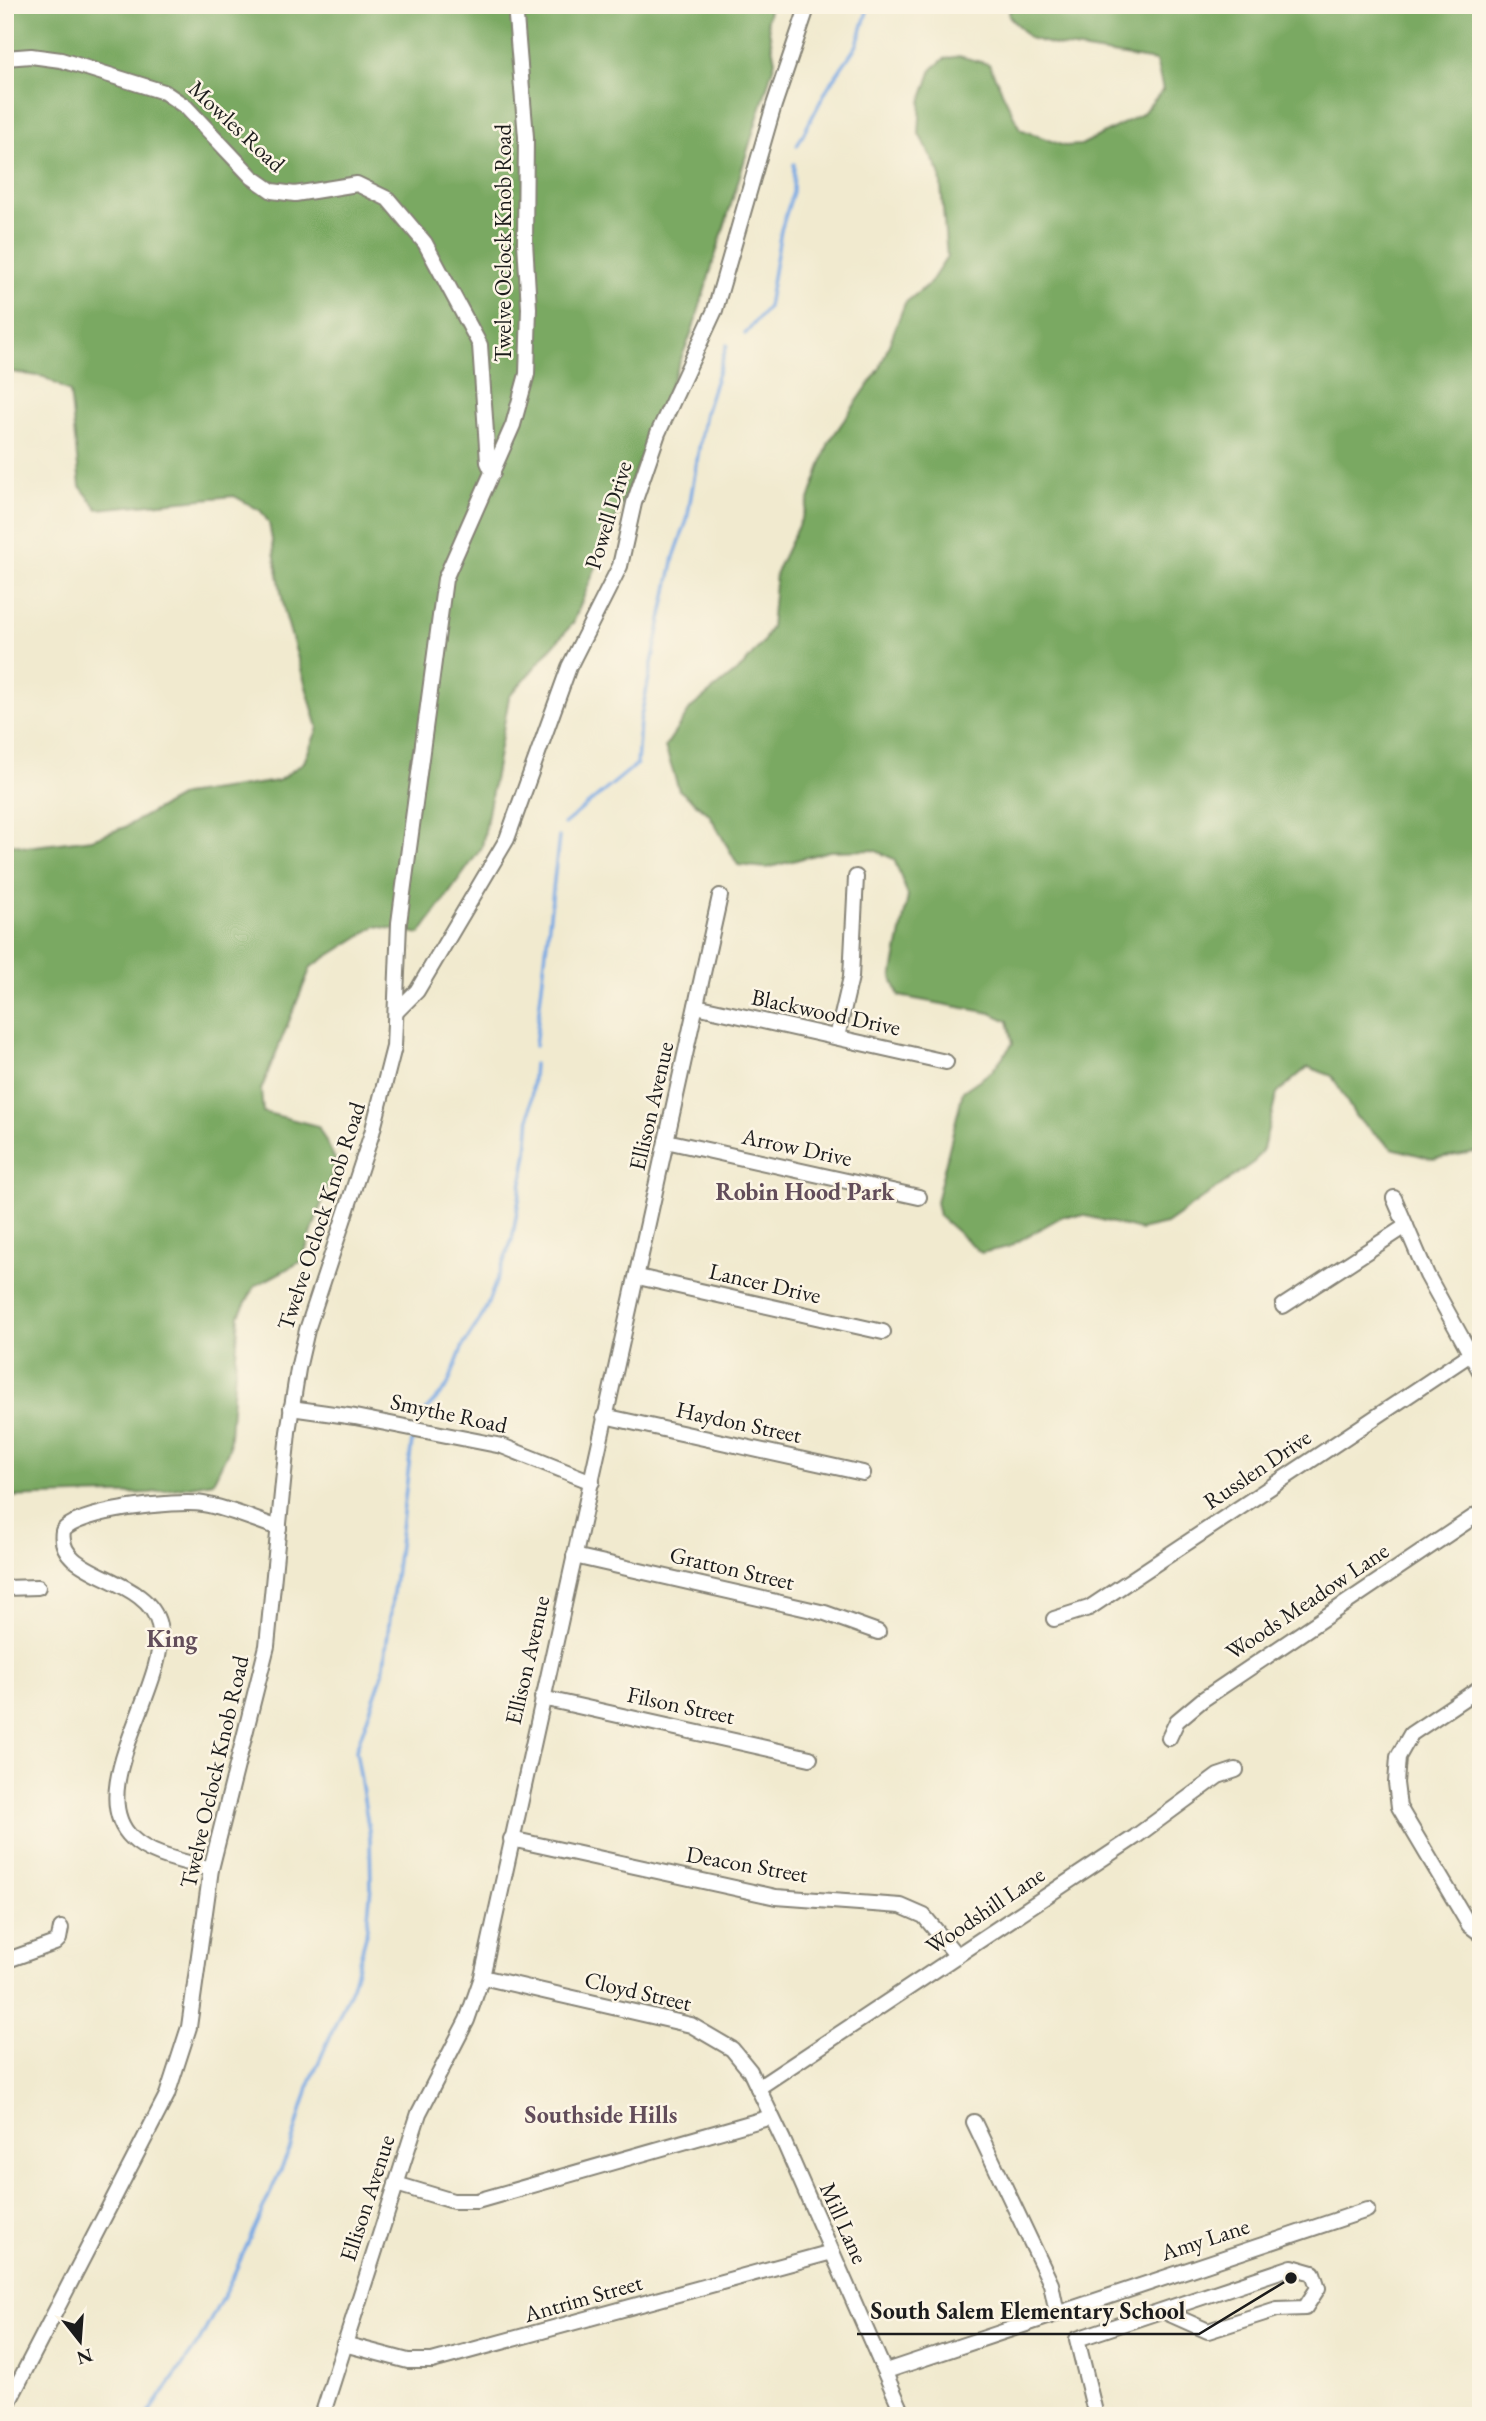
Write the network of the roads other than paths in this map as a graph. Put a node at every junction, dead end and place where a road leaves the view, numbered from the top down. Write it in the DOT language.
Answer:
graph roads {
  1 [pos="516,5"];
  2 [pos="808,5"];
  3 [pos="5,58"];
  4 [pos="493,473"];
  5 [pos="856,877"];
  6 [pos="720,896"];
  7 [pos="696,1006"];
  8 [pos="396,1012"];
  9 [pos="837,1037"];
  10 [pos="946,1062"];
  11 [pos="666,1142"];
  12 [pos="919,1197"];
  13 [pos="1394,1198"];
  14 [pos="1406,1226"];
  15 [pos="638,1277"];
  16 [pos="1283,1306"];
  17 [pos="883,1332"];
  18 [pos="1475,1350"];
  19 [pos="1481,1373"];
  20 [pos="291,1408"];
  21 [pos="604,1416"];
  22 [pos="863,1473"];
  23 [pos="592,1482"];
  24 [pos="1481,1512"];
  25 [pos="279,1528"];
  26 [pos="574,1556"];
  27 [pos="38,1587"];
  28 [pos="5,1588"];
  29 [pos="1054,1619"];
  30 [pos="878,1632"];
  31 [pos="1481,1687"];
  32 [pos="542,1698"];
  33 [pos="1169,1738"];
  34 [pos="810,1758"];
  35 [pos="1236,1770"];
  36 [pos="511,1839"];
  37 [pos="211,1869"];
  38 [pos="61,1928"];
  39 [pos="1481,1934"];
  40 [pos="957,1956"];
  41 [pos="5,1961"];
  42 [pos="482,1977"];
  43 [pos="758,2088"];
  44 [pos="771,2117"];
  45 [pos="974,2122"];
  46 [pos="396,2184"];
  47 [pos="1367,2210"];
  48 [pos="832,2252"];
  49 [pos="1163,2311"];
  50 [pos="1057,2313"];
  51 [pos="345,2344"];
  52 [pos="886,2371"];
  53 [pos="5,2409"];
  54 [pos="322,2416"];
  55 [pos="904,2416"];
  56 [pos="1096,2416"];
  1 -- 4 [label="street, Twelve Oclock Knob Road"];
  2 -- 8 [label="street, Powell Drive"];
  3 -- 4 [label="street, Mowles Road"];
  4 -- 8 [label="street, Twelve Oclock Knob Road"];
  5 -- 9 [label="street"];
  6 -- 7 [label="street, Ellison Avenue"];
  7 -- 9 [label="street, Blackwood Drive"];
  7 -- 11 [label="street, Ellison Avenue"];
  8 -- 20 [label="street, Twelve Oclock Knob Road"];
  9 -- 10 [label="street, Blackwood Drive"];
  11 -- 12 [label="street, Arrow Drive"];
  11 -- 15 [label="street, Ellison Avenue"];
  13 -- 14 [label="street"];
  14 -- 16 [label="street"];
  14 -- 18 [label="street"];
  15 -- 17 [label="street, Lancer Drive"];
  15 -- 21 [label="street, Ellison Avenue"];
  18 -- 19 [label="street"];
  18 -- 29 [label="street, Russlen Drive"];
  20 -- 23 [label="street, Smythe Road"];
  20 -- 25 [label="street, Twelve Oclock Knob Road"];
  21 -- 22 [label="street, Haydon Street"];
  21 -- 23 [label="street, Ellison Avenue"];
  23 -- 26 [label="street, Ellison Avenue"];
  24 -- 33 [label="street, Woods Meadow Lane"];
  25 -- 37 [label="street, Twelve Oclock Knob Road"];
  25 -- 37 [label="street"];
  26 -- 30 [label="street, Gratton Street"];
  26 -- 32 [label="street, Ellison Avenue"];
  27 -- 28 [label="street"];
  31 -- 39 [label="street"];
  32 -- 34 [label="street, Filson Street"];
  32 -- 36 [label="street, Ellison Avenue"];
  35 -- 40 [label="street, Woodshill Lane"];
  36 -- 40 [label="street, Deacon Street"];
  36 -- 42 [label="street, Ellison Avenue"];
  37 -- 53 [label="street, Twelve Oclock Knob Road"];
  38 -- 41 [label="street"];
  40 -- 43 [label="street, Woodshill Lane"];
  42 -- 43 [label="street, Cloyd Street"];
  42 -- 46 [label="street, Ellison Avenue"];
  43 -- 44 [label="street, Mill Lane"];
  44 -- 46 [label="street"];
  44 -- 48 [label="street, Mill Lane"];
  45 -- 50 [label="street"];
  46 -- 51 [label="street, Ellison Avenue"];
  47 -- 50 [label="street, Amy Lane"];
  48 -- 51 [label="street, Antrim Street"];
  48 -- 52 [label="street, Mill Lane"];
  49 -- 49 [label="street"];
  49 -- 56 [label="street"];
  50 -- 52 [label="street, Amy Lane"];
  51 -- 54 [label="street, Ellison Avenue"];
  52 -- 55 [label="street, Mill Lane"];
}
